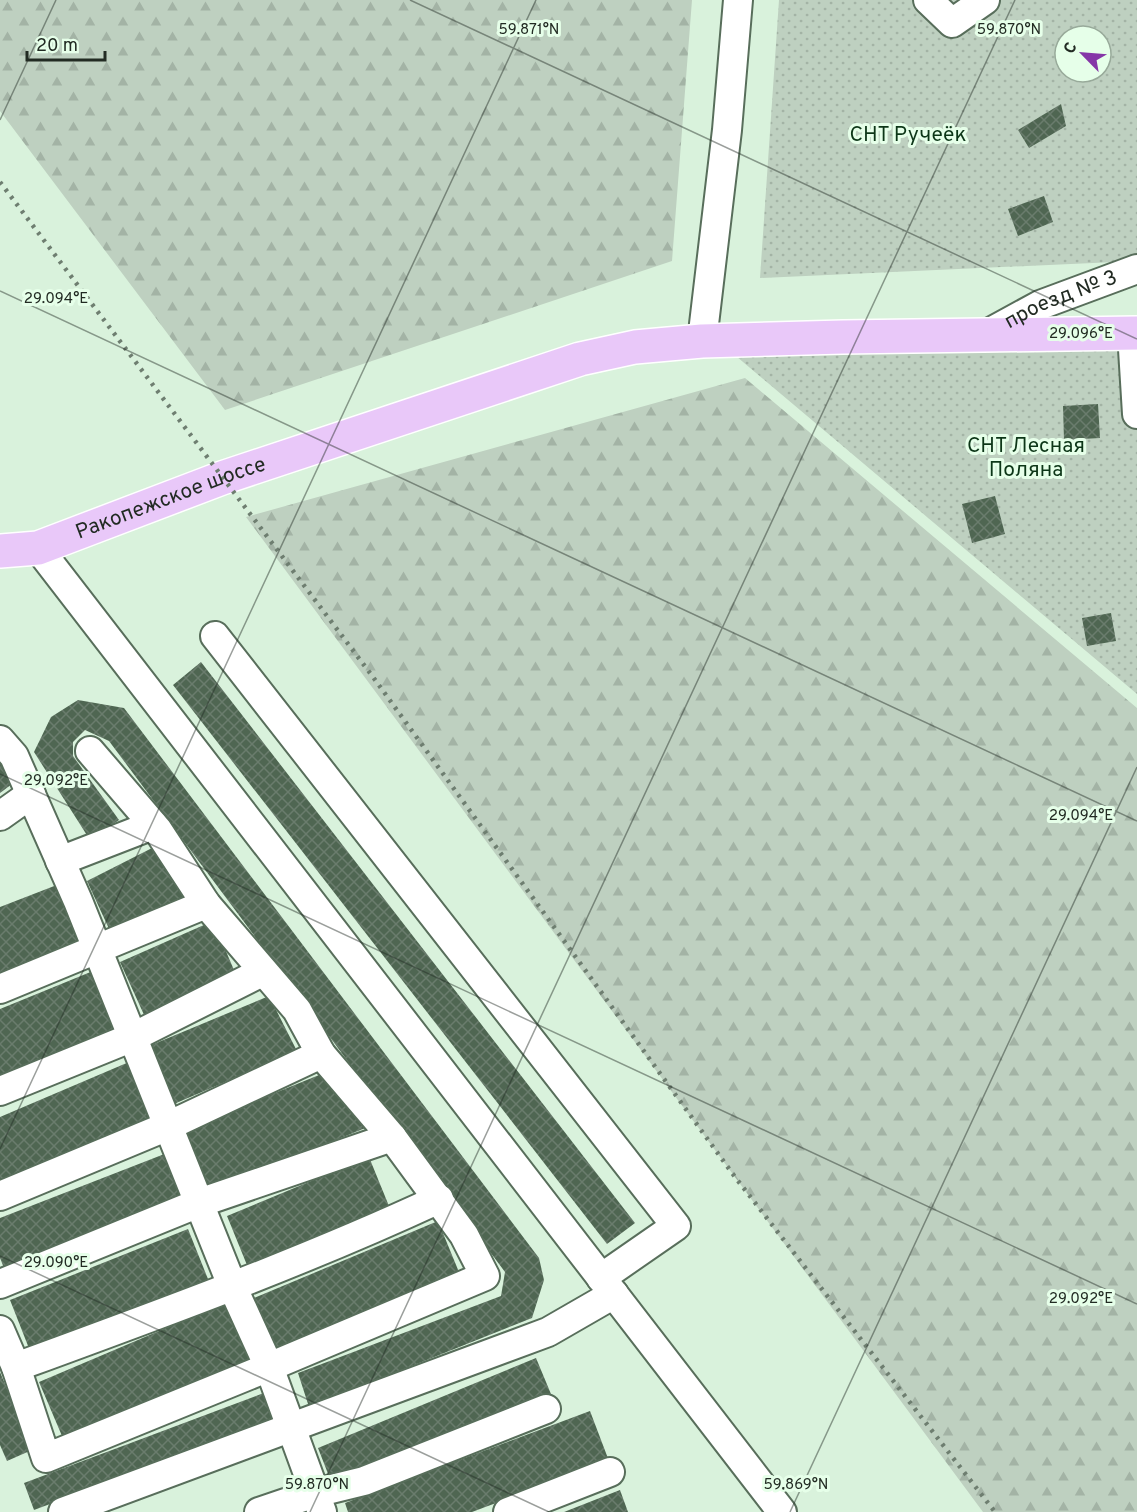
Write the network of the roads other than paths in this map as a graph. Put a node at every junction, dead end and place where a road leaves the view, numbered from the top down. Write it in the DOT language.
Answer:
graph roads {
  1 [pos="738,0"];
  2 [pos="928,0"];
  3 [pos="985,0"];
  4 [pos="1137,269"];
  5 [pos="1134,333"];
  6 [pos="985,335"];
  7 [pos="702,341"];
  8 [pos="1137,414"];
  9 [pos="38,548"];
  10 [pos="0,550"];
  11 [pos="214,636"];
  12 [pos="0,740"];
  13 [pos="90,752"];
  14 [pos="31,794"];
  15 [pos="0,816"];
  16 [pos="153,825"];
  17 [pos="60,861"];
  18 [pos="206,904"];
  19 [pos="97,949"];
  20 [pos="262,972"];
  21 [pos="0,989"];
  22 [pos="133,1037"];
  23 [pos="321,1054"];
  24 [pos="0,1091"];
  25 [pos="168,1126"];
  26 [pos="392,1137"];
  27 [pos="0,1197"];
  28 [pos="439,1199"];
  29 [pos="199,1203"];
  30 [pos="0,1284"];
  31 [pos="607,1286"];
  32 [pos="233,1288"];
  33 [pos="0,1330"];
  34 [pos="16,1367"];
  35 [pos="269,1367"];
  36 [pos="546,1409"];
  37 [pos="293,1427"];
  38 [pos="610,1472"];
  39 [pos="319,1502"];
  40 [pos="63,1512"];
  41 [pos="259,1512"];
  42 [pos="508,1512"];
  43 [pos="782,1512"];
  1 -- 7 [label="street"];
  2 -- 3 [label="street"];
  4 -- 6 [label="street, проезд № 3"];
  5 -- 6 [label="main road, Ракопежское шоссе"];
  5 -- 8 [label="street"];
  6 -- 7 [label="main road, Ракопежское шоссе"];
  7 -- 9 [label="main road, Ракопежское шоссе"];
  9 -- 10 [label="main road, Ракопежское шоссе"];
  9 -- 31 [label="street"];
  11 -- 31 [label="street"];
  12 -- 14 [label="street"];
  13 -- 16 [label="street"];
  14 -- 15 [label="street"];
  14 -- 17 [label="street"];
  16 -- 17 [label="street"];
  16 -- 18 [label="street"];
  17 -- 19 [label="street"];
  18 -- 19 [label="street"];
  18 -- 20 [label="street"];
  19 -- 21 [label="street"];
  19 -- 22 [label="street"];
  20 -- 22 [label="street"];
  20 -- 23 [label="street"];
  22 -- 24 [label="street"];
  22 -- 25 [label="street"];
  23 -- 25 [label="street"];
  23 -- 26 [label="street"];
  25 -- 27 [label="street"];
  25 -- 29 [label="street"];
  26 -- 28 [label="street"];
  26 -- 29 [label="street"];
  28 -- 32 [label="street"];
  28 -- 35 [label="street"];
  29 -- 30 [label="street"];
  29 -- 32 [label="street"];
  31 -- 37 [label="street"];
  31 -- 43 [label="street"];
  32 -- 34 [label="street"];
  32 -- 35 [label="street"];
  33 -- 34 [label="street"];
  34 -- 35 [label="street"];
  35 -- 37 [label="street"];
  36 -- 39 [label="street"];
  37 -- 39 [label="street"];
  37 -- 40 [label="street"];
  38 -- 42 [label="street"];
  39 -- 41 [label="street"];
}
